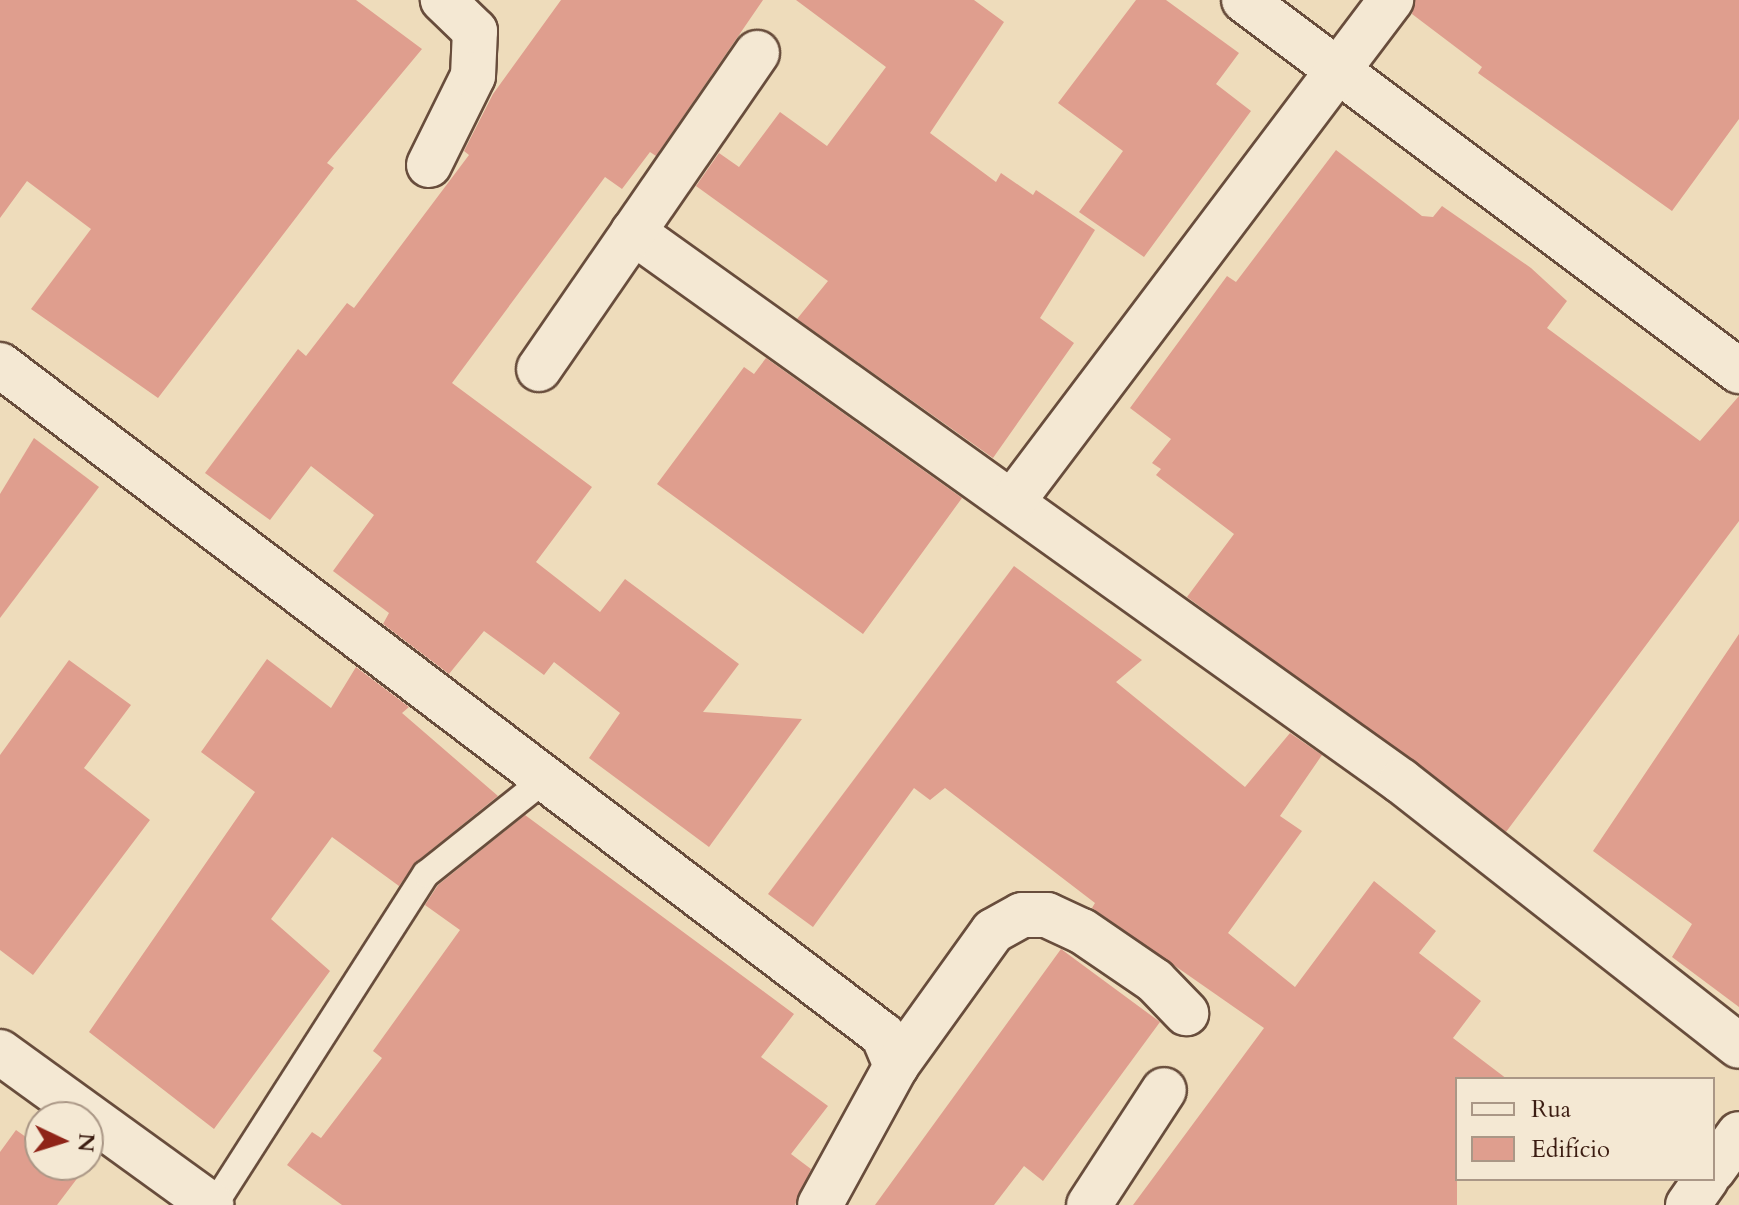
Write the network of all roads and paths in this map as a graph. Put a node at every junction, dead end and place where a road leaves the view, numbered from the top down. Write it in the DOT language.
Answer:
graph roads {
  1 [pos="443,0"];
  2 [pos="1244,0"];
  3 [pos="1391,0"];
  4 [pos="757,53"];
  5 [pos="1338,72"];
  6 [pos="429,165"];
  7 [pos="633,232"];
  8 [pos="0,365"];
  9 [pos="539,369"];
  10 [pos="1739,371"];
  11 [pos="1013,501"];
  12 [pos="545,779"];
  13 [pos="1186,1013"];
  14 [pos="1739,1046"];
  15 [pos="0,1052"];
  16 [pos="896,1066"];
  17 [pos="1164,1090"];
  18 [pos="1739,1134"];
  19 [pos="1715,1167"];
  20 [pos="1705,1181"];
  21 [pos="212,1205"];
  22 [pos="820,1205"];
  23 [pos="1089,1205"];
  24 [pos="1688,1205"];
  1 -- 6 [label="street"];
  2 -- 5 [label="street"];
  3 -- 5 [label="street"];
  4 -- 7 [label="street"];
  5 -- 10 [label="street"];
  5 -- 11 [label="street"];
  7 -- 9 [label="street"];
  7 -- 11 [label="street"];
  8 -- 12 [label="street"];
  11 -- 14 [label="street"];
  12 -- 16 [label="street"];
  12 -- 21 [label="lane"];
  13 -- 16 [label="street"];
  15 -- 21 [label="street"];
  16 -- 22 [label="street"];
  17 -- 23 [label="street"];
  18 -- 19 [label="street"];
  20 -- 24 [label="street"];
}
